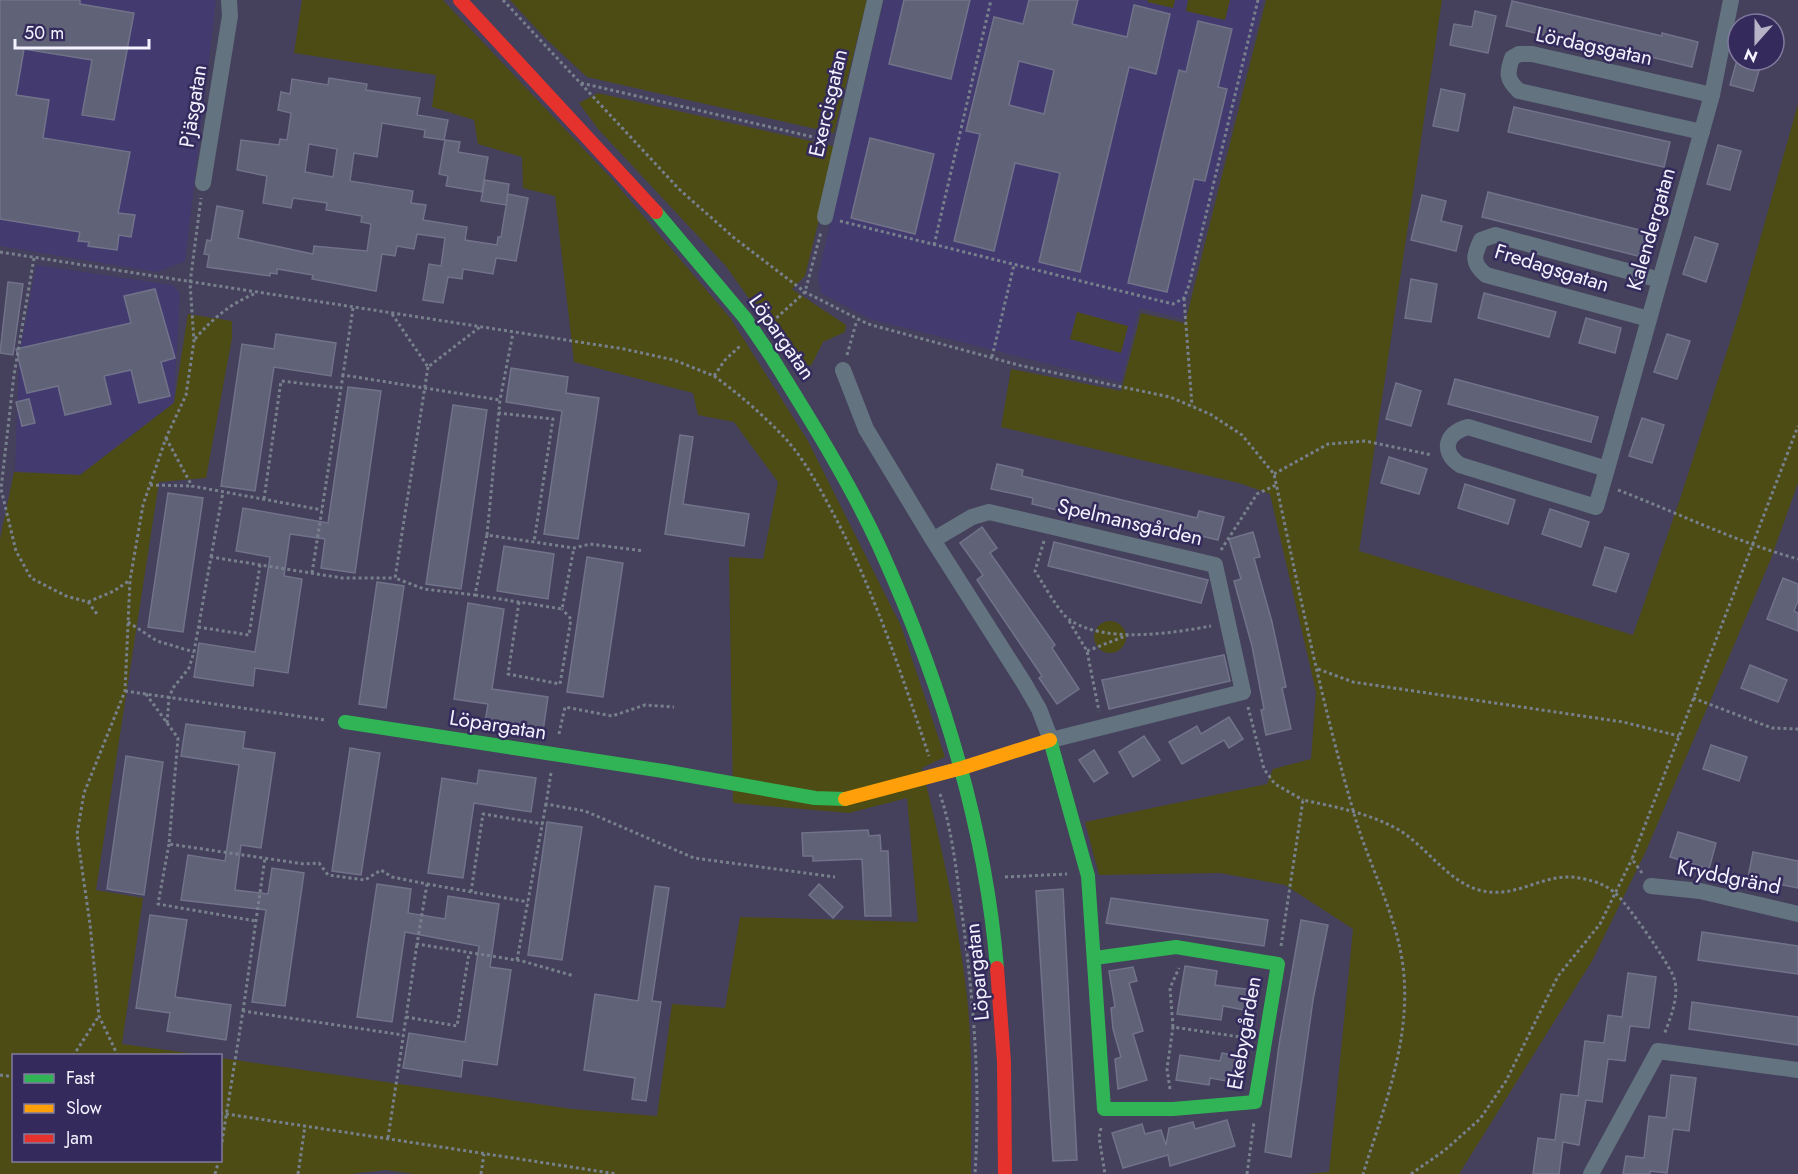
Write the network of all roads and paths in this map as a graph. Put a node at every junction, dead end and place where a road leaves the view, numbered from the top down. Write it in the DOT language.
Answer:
graph roads {
  1 [pos="229,0"];
  2 [pos="460,0"];
  3 [pos="875,0"];
  4 [pos="991,0"];
  5 [pos="1258,0"];
  6 [pos="1731,0"];
  7 [pos="579,83"];
  8 [pos="1712,95"];
  9 [pos="1702,132"];
  10 [pos="842,144"];
  11 [pos="203,183"];
  12 [pos="825,217"];
  13 [pos="934,245"];
  14 [pos="0,252"];
  15 [pos="34,258"];
  16 [pos="1014,265"];
  17 [pos="1660,280"];
  18 [pos="190,283"];
  19 [pos="257,293"];
  20 [pos="1184,298"];
  21 [pos="353,308"];
  22 [pos="392,314"];
  23 [pos="1649,319"];
  24 [pos="857,320"];
  25 [pos="765,326"];
  26 [pos="480,327"];
  27 [pos="513,333"];
  28 [pos="749,339"];
  29 [pos="194,341"];
  30 [pos="992,358"];
  31 [pos="428,367"];
  32 [pos="843,370"];
  33 [pos="343,375"];
  34 [pos="714,376"];
  35 [pos="341,388"];
  36 [pos="425,389"];
  37 [pos="500,400"];
  38 [pos="1192,406"];
  39 [pos="498,412"];
  40 [pos="1798,426"];
  41 [pos="166,438"];
  42 [pos="1451,459"];
  43 [pos="1274,474"];
  44 [pos="1605,476"];
  45 [pos="150,485"];
  46 [pos="1276,485"];
  47 [pos="192,486"];
  48 [pos="223,492"];
  49 [pos="264,499"];
  50 [pos="322,510"];
  51 [pos="1047,526"];
  52 [pos="487,535"];
  53 [pos="933,540"];
  54 [pos="534,542"];
  55 [pos="1754,547"];
  56 [pos="574,548"];
  57 [pos="644,550"];
  58 [pos="210,557"];
  59 [pos="1798,559"];
  60 [pos="260,565"];
  61 [pos="1215,565"];
  62 [pos="312,573"];
  63 [pos="395,578"];
  64 [pos="130,580"];
  65 [pos="475,595"];
  66 [pos="88,602"];
  67 [pos="519,602"];
  68 [pos="562,609"];
  69 [pos="97,614"];
  70 [pos="1068,620"];
  71 [pos="128,622"];
  72 [pos="1228,622"];
  73 [pos="198,627"];
  74 [pos="1130,634"];
  75 [pos="1087,651"];
  76 [pos="194,652"];
  77 [pos="1318,668"];
  78 [pos="125,691"];
  79 [pos="1243,692"];
  80 [pos="146,694"];
  81 [pos="168,698"];
  82 [pos="1693,698"];
  83 [pos="674,707"];
  84 [pos="345,722"];
  85 [pos="167,723"];
  86 [pos="1102,727"];
  87 [pos="1798,729"];
  88 [pos="1678,736"];
  89 [pos="1051,740"];
  90 [pos="554,754"];
  91 [pos="962,768"];
  92 [pos="934,774"];
  93 [pos="1303,800"];
  94 [pos="546,804"];
  95 [pos="543,824"];
  96 [pos="169,844"];
  97 [pos="265,858"];
  98 [pos="1632,859"];
  99 [pos="999,870"];
  100 [pos="1087,873"];
  101 [pos="836,877"];
  102 [pos="427,884"];
  103 [pos="1651,886"];
  104 [pos="471,892"];
  105 [pos="1615,893"];
  106 [pos="528,902"];
  107 [pos="1798,914"];
  108 [pos="256,921"];
  109 [pos="417,944"];
  110 [pos="1176,947"];
  111 [pos="469,952"];
  112 [pos="1095,958"];
  113 [pos="517,960"];
  114 [pos="1278,964"];
  115 [pos="574,976"];
  116 [pos="243,1011"];
  117 [pos="99,1016"];
  118 [pos="406,1017"];
  119 [pos="1173,1027"];
  120 [pos="403,1035"];
  121 [pos="1265,1041"];
  122 [pos="1658,1051"];
  123 [pos="74,1054"];
  124 [pos="117,1054"];
  125 [pos="1798,1070"];
  126 [pos="1255,1102"];
  127 [pos="1104,1109"];
  128 [pos="1173,1109"];
  129 [pos="222,1113"];
  130 [pos="228,1114"];
  131 [pos="305,1126"];
  132 [pos="388,1139"];
  133 [pos="222,1144"];
  134 [pos="484,1154"];
  135 [pos="298,1174"];
  136 [pos="481,1174"];
  137 [pos="617,1174"];
  138 [pos="975,1174"];
  139 [pos="1005,1174"];
  140 [pos="1105,1174"];
  141 [pos="1247,1174"];
  142 [pos="1411,1174"];
  143 [pos="1591,1174"];
  1 -- 11 [label="street, Pjäsgatan"];
  2 -- 91 [label="street, Löpargatan, bridge"];
  3 -- 10 [label="street, Exercisgatan"];
  4 -- 13 [label="path"];
  5 -- 20 [label="path"];
  6 -- 8 [label="street, Kalendergatan"];
  7 -- 10 [label="path"];
  8 -- 9 [label="street, Kalendergatan"];
  8 -- 9 [label="street, Lördagsgatan"];
  9 -- 17 [label="street, Kalendergatan"];
  10 -- 12 [label="street, Exercisgatan"];
  11 -- 18 [label="path"];
  12 -- 13 [label="path"];
  12 -- 25 [label="path"];
  13 -- 16 [label="path"];
  14 -- 15 [label="path"];
  15 -- 18 [label="path"];
  15 -- 66 [label="path"];
  16 -- 20 [label="path"];
  16 -- 30 [label="path"];
  17 -- 23 [label="street, Kalendergatan"];
  17 -- 23 [label="street, Fredagsgatan"];
  18 -- 19 [label="path"];
  18 -- 29 [label="path"];
  19 -- 21 [label="path"];
  19 -- 29 [label="path"];
  20 -- 38 [label="path"];
  21 -- 22 [label="path"];
  21 -- 33 [label="path"];
  22 -- 26 [label="path"];
  22 -- 31 [label="path"];
  23 -- 44 [label="street, Kalendergatan"];
  24 -- 32 [label="path"];
  26 -- 27 [label="path"];
  26 -- 31 [label="path"];
  27 -- 34 [label="path"];
  27 -- 37 [label="path"];
  28 -- 34 [label="path"];
  29 -- 41 [label="path"];
  31 -- 36 [label="path"];
  32 -- 53 [label="street"];
  33 -- 35 [label="path"];
  33 -- 36 [label="path"];
  34 -- 92 [label="path"];
  35 -- 49 [label="path"];
  35 -- 50 [label="path"];
  36 -- 37 [label="path"];
  36 -- 63 [label="path"];
  37 -- 39 [label="path"];
  39 -- 52 [label="path"];
  39 -- 54 [label="path"];
  40 -- 55 [label="path"];
  41 -- 45 [label="path"];
  41 -- 47 [label="path"];
  42 -- 43 [label="path"];
  42 -- 44 [label="street, Kalendergatan"];
  42 -- 44 [label="street"];
  44 -- 55 [label="path"];
  45 -- 47 [label="path"];
  45 -- 64 [label="path"];
  46 -- 61 [label="path"];
  47 -- 48 [label="path"];
  48 -- 49 [label="path"];
  48 -- 58 [label="path"];
  49 -- 50 [label="path"];
  50 -- 62 [label="path"];
  51 -- 53 [label="street, Spelmansgården"];
  51 -- 61 [label="street, Spelmansgården"];
  51 -- 70 [label="path"];
  52 -- 54 [label="path"];
  52 -- 65 [label="path"];
  53 -- 89 [label="street"];
  54 -- 56 [label="path"];
  55 -- 59 [label="path"];
  55 -- 82 [label="path"];
  56 -- 57 [label="path"];
  56 -- 68 [label="path"];
  58 -- 60 [label="path"];
  58 -- 73 [label="path"];
  60 -- 62 [label="path"];
  60 -- 73 [label="path"];
  61 -- 72 [label="street, Spelmansgården"];
  62 -- 63 [label="path"];
  63 -- 65 [label="path"];
  64 -- 66 [label="path"];
  64 -- 71 [label="path"];
  65 -- 67 [label="path"];
  66 -- 69 [label="path"];
  67 -- 68 [label="path"];
  67 -- 68 [label="path"];
  70 -- 74 [label="path"];
  70 -- 75 [label="path"];
  71 -- 76 [label="path"];
  71 -- 78 [label="path"];
  72 -- 74 [label="path"];
  72 -- 79 [label="street, Spelmansgården"];
  73 -- 76 [label="path"];
  74 -- 75 [label="path"];
  75 -- 86 [label="path"];
  76 -- 81 [label="path"];
  77 -- 88 [label="path"];
  78 -- 80 [label="path"];
  78 -- 117 [label="path"];
  79 -- 86 [label="street"];
  79 -- 93 [label="path"];
  80 -- 81 [label="path"];
  80 -- 85 [label="path"];
  81 -- 84 [label="path"];
  81 -- 85 [label="path"];
  82 -- 87 [label="path"];
  82 -- 88 [label="path"];
  83 -- 90 [label="path"];
  84 -- 90 [label="street, Löpargatan"];
  85 -- 96 [label="path"];
  86 -- 89 [label="street"];
  88 -- 98 [label="path"];
  89 -- 91 [label="street"];
  89 -- 100 [label="street"];
  90 -- 92 [label="street, Löpargatan"];
  90 -- 94 [label="path"];
  91 -- 92 [label="street, Löpargatan"];
  91 -- 139 [label="street, Löpargatan"];
  92 -- 138 [label="path"];
  93 -- 105 [label="path"];
  93 -- 114 [label="path"];
  94 -- 95 [label="path"];
  94 -- 101 [label="path"];
  95 -- 104 [label="path"];
  95 -- 106 [label="path"];
  96 -- 97 [label="path"];
  96 -- 108 [label="path"];
  97 -- 102 [label="path"];
  97 -- 108 [label="path"];
  98 -- 103 [label="path"];
  98 -- 105 [label="path"];
  99 -- 100 [label="path"];
  100 -- 112 [label="street"];
  102 -- 104 [label="path"];
  102 -- 109 [label="path"];
  103 -- 107 [label="street, Kryddgränd"];
  104 -- 106 [label="path"];
  105 -- 122 [label="path"];
  105 -- 142 [label="path"];
  106 -- 113 [label="path"];
  108 -- 116 [label="path"];
  109 -- 111 [label="path"];
  109 -- 118 [label="path"];
  110 -- 112 [label="street, Ekebygården"];
  110 -- 114 [label="street, Ekebygården"];
  110 -- 119 [label="path"];
  111 -- 113 [label="path"];
  111 -- 118 [label="path"];
  112 -- 127 [label="street"];
  113 -- 115 [label="path"];
  114 -- 121 [label="street, Ekebygården"];
  116 -- 120 [label="path"];
  116 -- 130 [label="path"];
  117 -- 123 [label="path"];
  117 -- 124 [label="path"];
  118 -- 120 [label="path"];
  119 -- 121 [label="path"];
  119 -- 128 [label="path"];
  120 -- 132 [label="path"];
  121 -- 126 [label="street, Ekebygården"];
  122 -- 125 [label="street"];
  122 -- 143 [label="street"];
  126 -- 128 [label="street, Ekebygården"];
  126 -- 141 [label="path"];
  127 -- 128 [label="street, Ekebygården"];
  127 -- 140 [label="path"];
  129 -- 130 [label="path"];
  130 -- 131 [label="path"];
  130 -- 133 [label="path"];
  131 -- 132 [label="path"];
  131 -- 135 [label="path"];
  132 -- 134 [label="path"];
  134 -- 136 [label="path"];
  134 -- 137 [label="path"];
}
